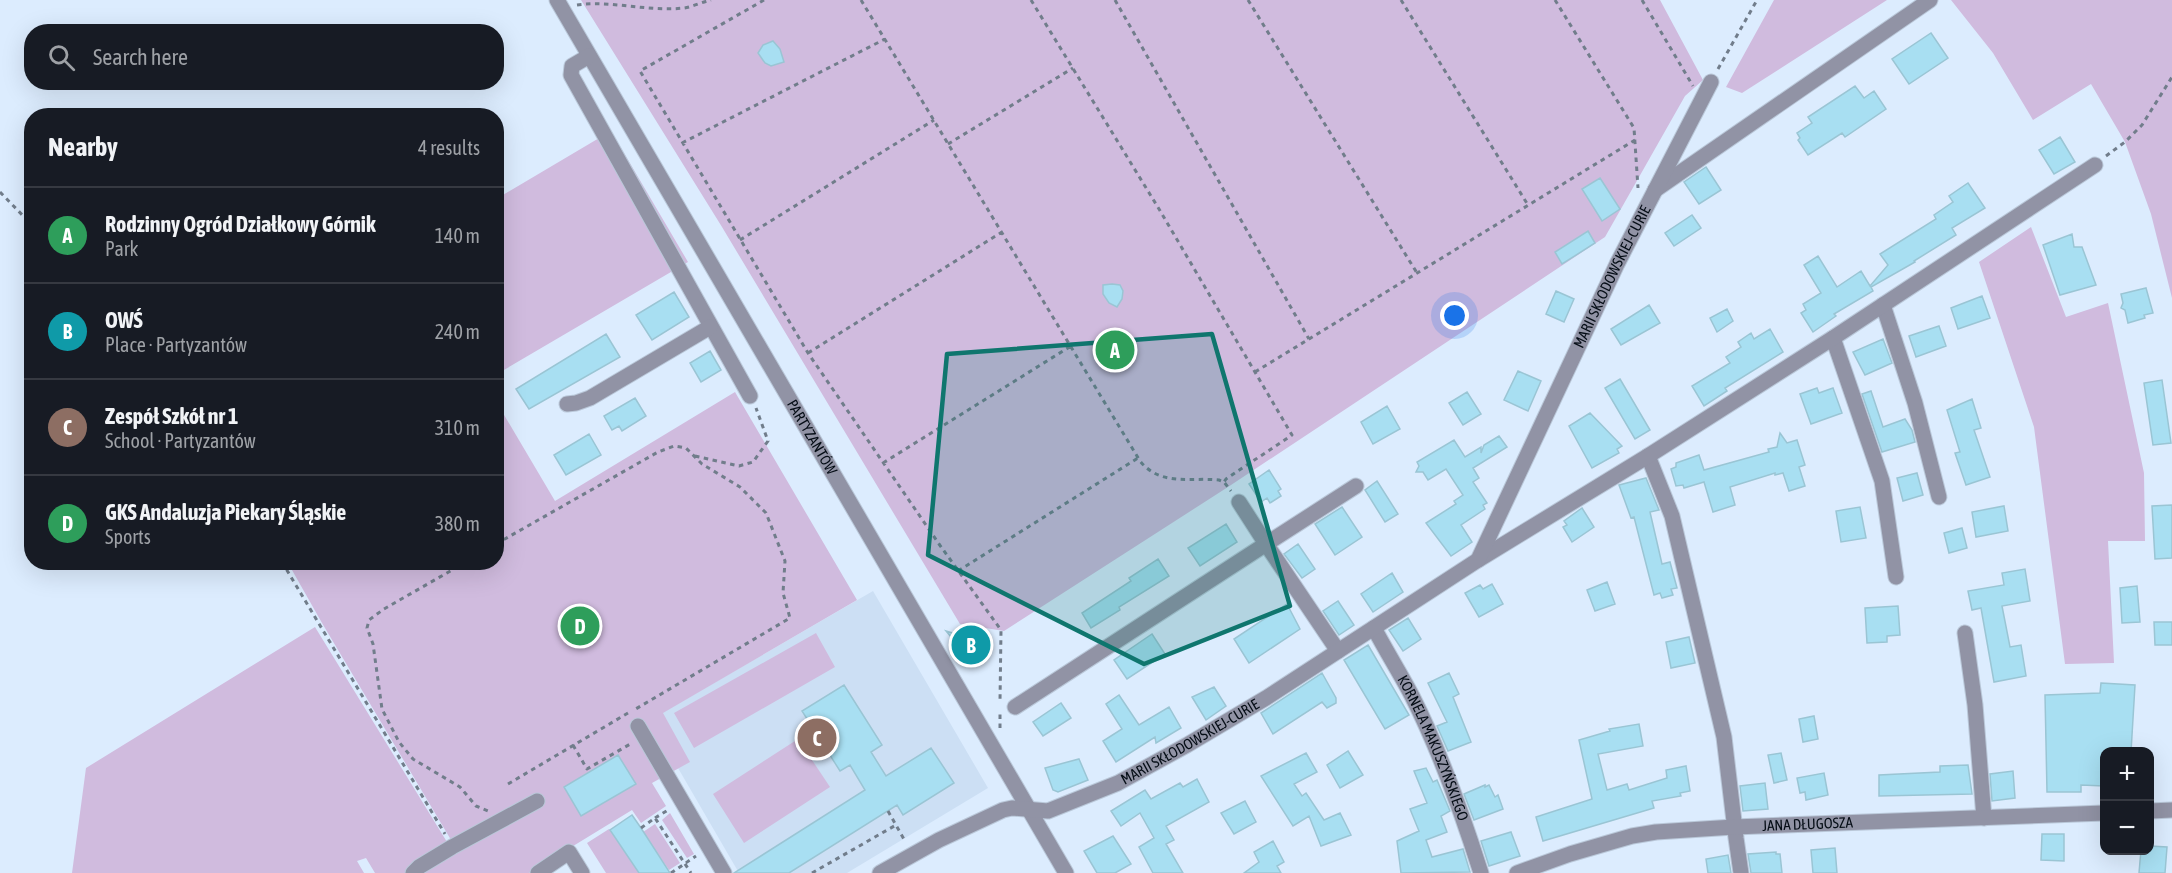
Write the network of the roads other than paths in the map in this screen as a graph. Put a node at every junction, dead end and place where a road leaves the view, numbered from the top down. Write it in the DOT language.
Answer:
graph roads {
  1 [pos="1930,0"];
  2 [pos="560,5"];
  3 [pos="590,56"];
  4 [pos="1711,82"];
  5 [pos="2095,165"];
  6 [pos="1646,195"];
  7 [pos="1882,305"];
  8 [pos="710,327"];
  9 [pos="1833,338"];
  10 [pos="750,396"];
  11 [pos="567,404"];
  12 [pos="1648,456"];
  13 [pos="1356,486"];
  14 [pos="1939,497"];
  15 [pos="1239,502"];
  16 [pos="1266,544"];
  17 [pos="1479,560"];
  18 [pos="1896,577"];
  19 [pos="1374,628"];
  20 [pos="1965,633"];
  21 [pos="1338,651"];
  22 [pos="1015,707"];
  23 [pos="641,731"];
  24 [pos="537,801"];
  25 [pos="1030,810"];
  26 [pos="2172,810"];
  27 [pos="2154,811"];
  28 [pos="2100,813"];
  29 [pos="1984,818"];
  30 [pos="1734,827"];
  31 [pos="413,873"];
  32 [pos="538,873"];
  33 [pos="582,873"];
  34 [pos="724,873"];
  35 [pos="880,873"];
  36 [pos="1066,873"];
  37 [pos="1481,873"];
  38 [pos="1517,873"];
  39 [pos="1741,873"];
  1 -- 6 [label="street"];
  2 -- 3 [label="street, PARTYZANTÓW"];
  3 -- 8 [label="street"];
  3 -- 25 [label="street, PARTYZANTÓW"];
  4 -- 6 [label="street, MARII SKŁODOWSKIEJ-CURIE"];
  5 -- 7 [label="street, MARII SKŁODOWSKIEJ-CURIE"];
  6 -- 17 [label="street, MARII SKŁODOWSKIEJ-CURIE"];
  7 -- 9 [label="street, MARII SKŁODOWSKIEJ-CURIE"];
  7 -- 14 [label="street"];
  8 -- 10 [label="street"];
  8 -- 11 [label="street"];
  9 -- 12 [label="street, MARII SKŁODOWSKIEJ-CURIE"];
  9 -- 18 [label="street"];
  12 -- 17 [label="street, MARII SKŁODOWSKIEJ-CURIE"];
  12 -- 30 [label="street"];
  13 -- 16 [label="street"];
  15 -- 16 [label="street"];
  16 -- 21 [label="street"];
  16 -- 22 [label="street"];
  17 -- 19 [label="street, MARII SKŁODOWSKIEJ-CURIE"];
  19 -- 21 [label="street, MARII SKŁODOWSKIEJ-CURIE"];
  19 -- 37 [label="street, KORNELA MAKUSZYŃSKIEGO"];
  20 -- 29 [label="street"];
  21 -- 25 [label="street, MARII SKŁODOWSKIEJ-CURIE"];
  23 -- 34 [label="street"];
  24 -- 31 [label="street"];
  25 -- 35 [label="street, MARII SKŁODOWSKIEJ-CURIE"];
  25 -- 36 [label="street, PARTYZANTÓW"];
  26 -- 27 [label="street"];
  28 -- 29 [label="street, JANA DŁUGOSZA"];
  29 -- 30 [label="street, JANA DŁUGOSZA"];
  30 -- 38 [label="street, JANA DŁUGOSZA"];
  30 -- 39 [label="street"];
  32 -- 33 [label="street"];
}
